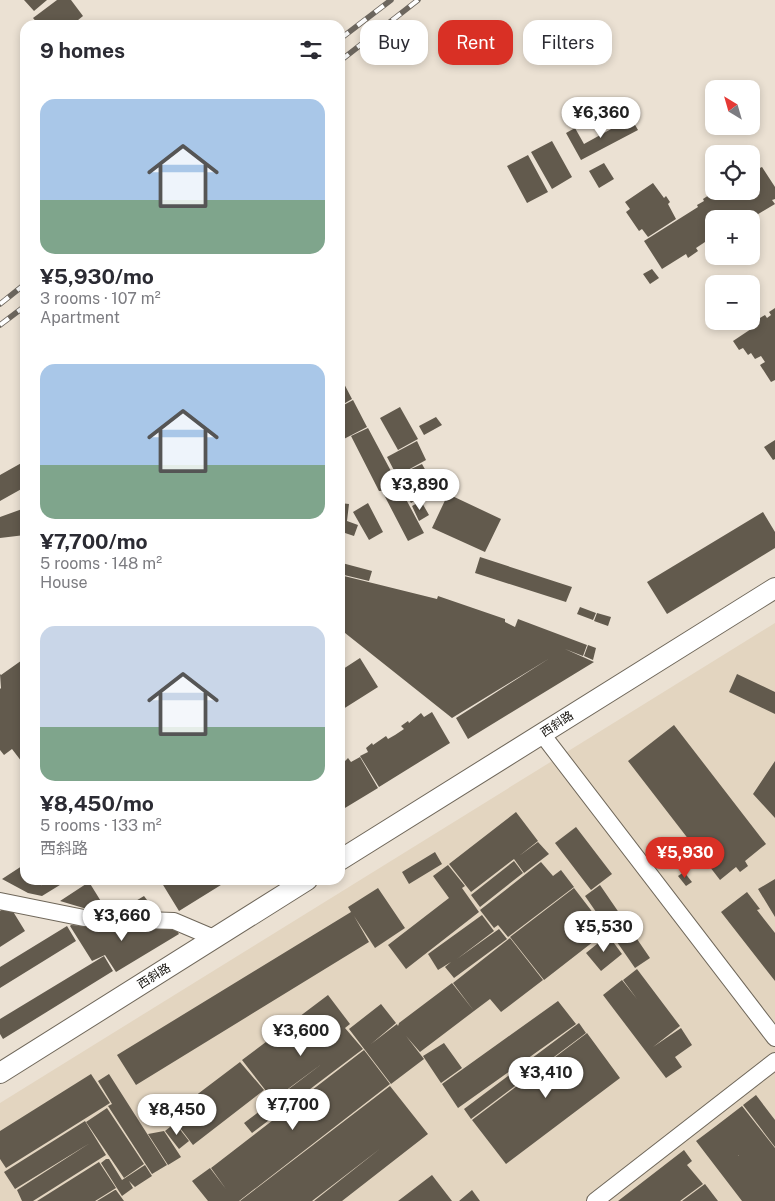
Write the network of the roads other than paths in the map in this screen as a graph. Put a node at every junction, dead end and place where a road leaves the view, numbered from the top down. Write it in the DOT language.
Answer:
graph roads {
  1 [pos="775,588"];
  2 [pos="542,734"];
  3 [pos="345,857"];
  4 [pos="299,885"];
  5 [pos="0,901"];
  6 [pos="214,938"];
  7 [pos="775,1038"];
  8 [pos="775,1061"];
  9 [pos="0,1073"];
  10 [pos="594,1201"];
  1 -- 2 [label="street, 西斜路"];
  2 -- 3 [label="street, 西斜路"];
  2 -- 7 [label="street"];
  4 -- 6 [label="street, 西斜路"];
  5 -- 6 [label="street"];
  6 -- 9 [label="street, 西斜路"];
  8 -- 10 [label="street"];
}
